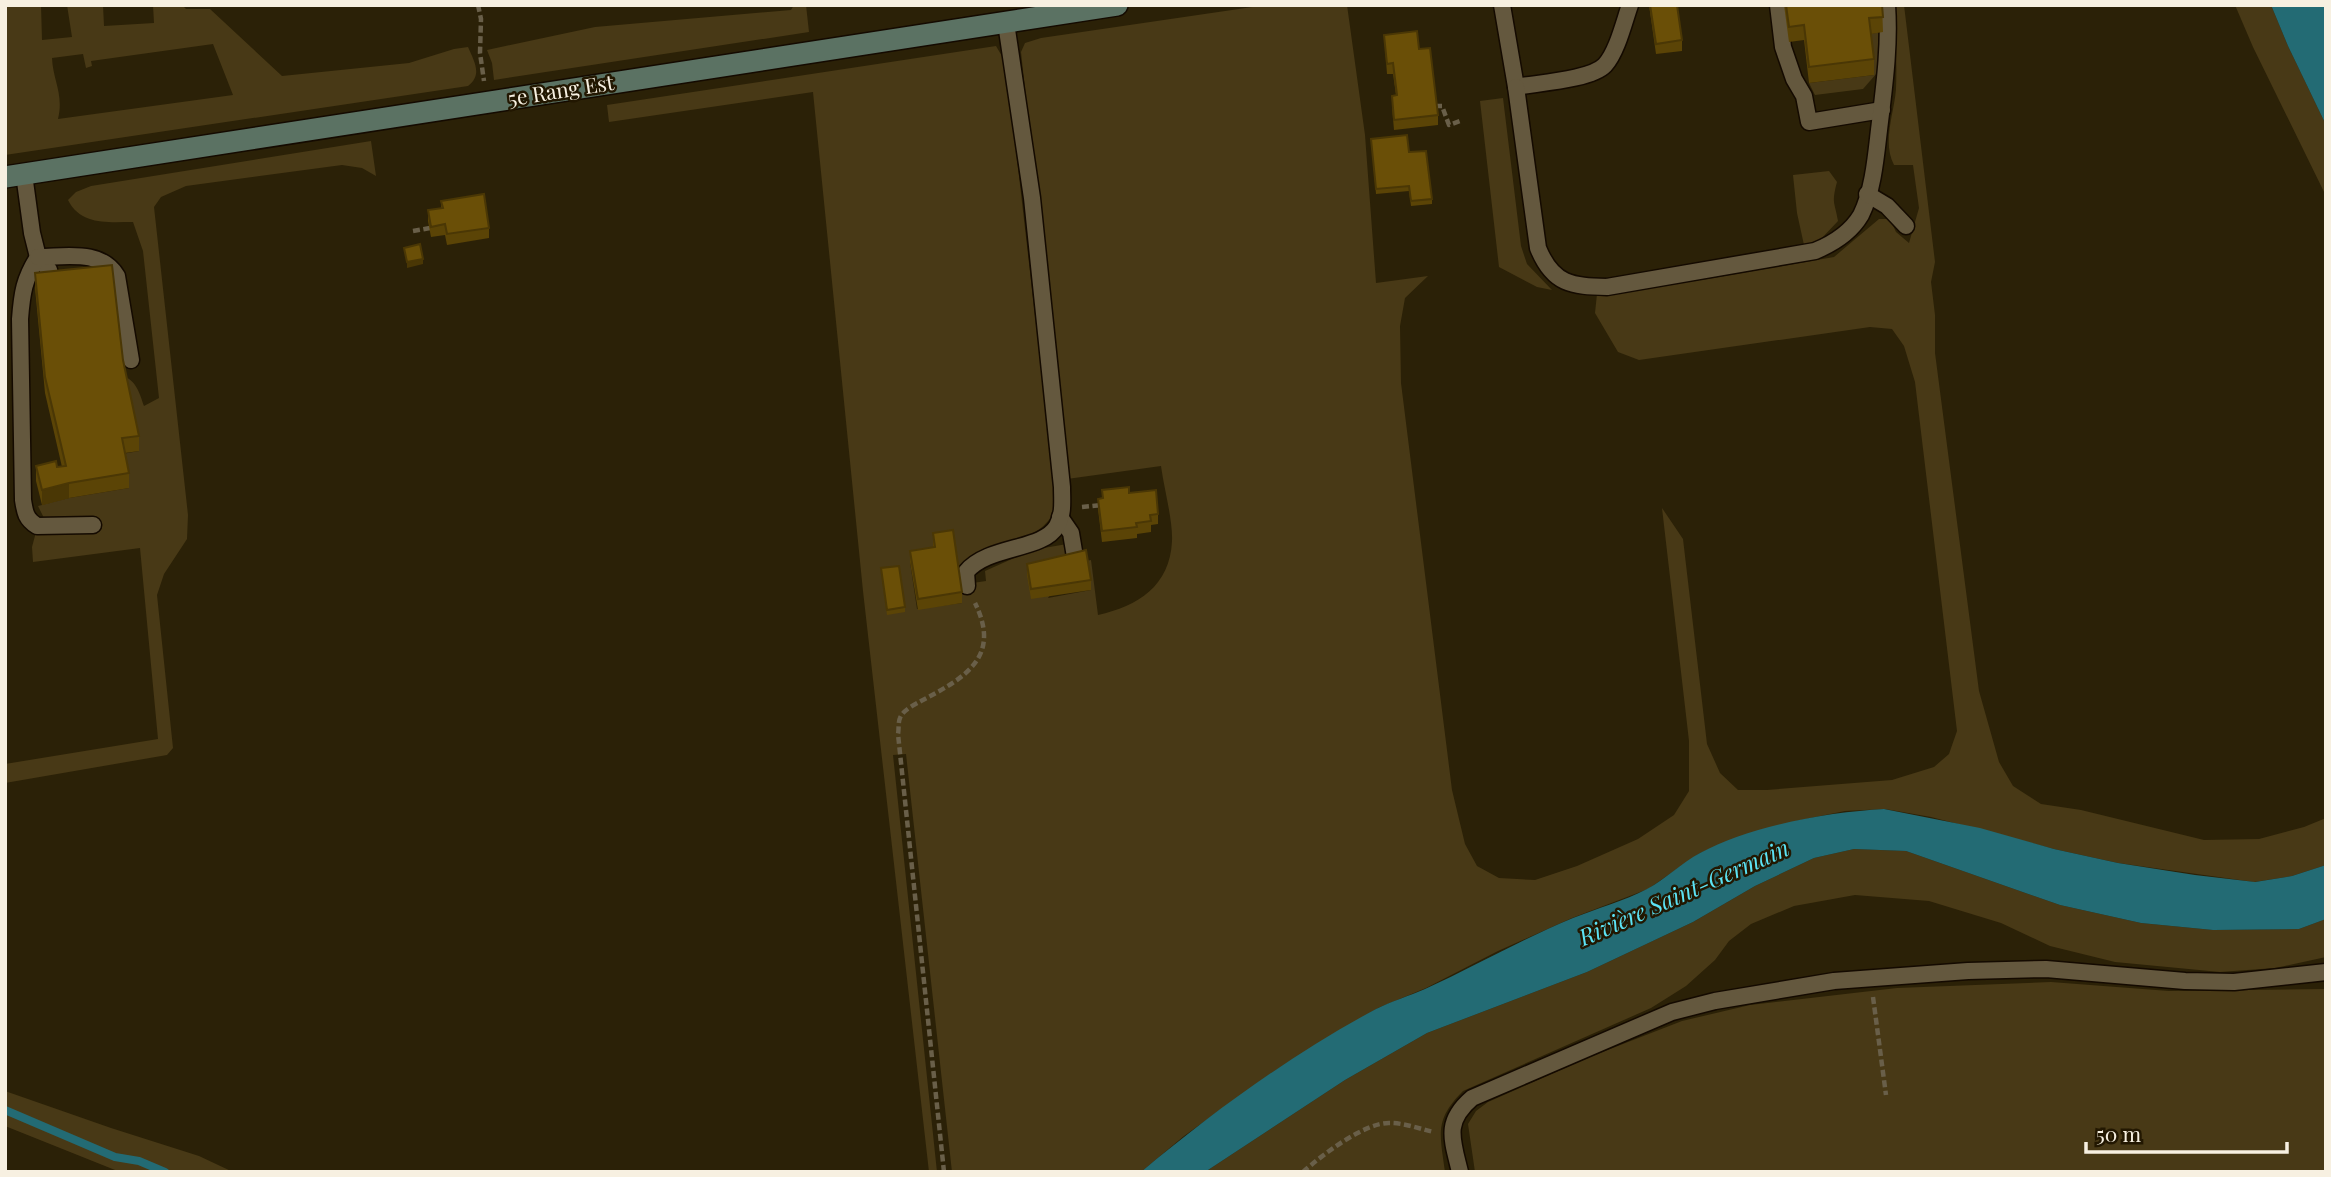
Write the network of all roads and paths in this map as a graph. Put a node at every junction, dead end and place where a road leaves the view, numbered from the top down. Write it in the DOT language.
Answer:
graph roads {
  1 [pos="478,5"];
  2 [pos="1117,5"];
  3 [pos="1502,5"];
  4 [pos="1630,5"];
  5 [pos="1778,5"];
  6 [pos="1887,5"];
  7 [pos="1006,23"];
  8 [pos="1516,87"];
  9 [pos="485,103"];
  10 [pos="1435,107"];
  11 [pos="1882,110"];
  12 [pos="1460,121"];
  13 [pos="15,175"];
  14 [pos="1867,194"];
  15 [pos="1906,226"];
  16 [pos="429,228"];
  17 [pos="413,231"];
  18 [pos="38,257"];
  19 [pos="53,286"];
  20 [pos="131,360"];
  21 [pos="1060,517"];
  22 [pos="93,525"];
  23 [pos="1076,563"];
  24 [pos="967,586"];
  25 [pos="2326,972"];
  26 [pos="1871,979"];
  27 [pos="1886,1095"];
  28 [pos="1453,1134"];
  29 [pos="944,1172"];
  30 [pos="1303,1172"];
  31 [pos="1460,1172"];
  1 -- 9 [label="path"];
  2 -- 7 [label="street, 5e Rang Est"];
  3 -- 8 [label="lane"];
  4 -- 8 [label="lane"];
  5 -- 11 [label="lane"];
  6 -- 11 [label="lane"];
  7 -- 9 [label="street, 5e Rang Est"];
  7 -- 21 [label="lane"];
  8 -- 14 [label="lane"];
  9 -- 13 [label="street, 5e Rang Est"];
  10 -- 12 [label="path"];
  11 -- 14 [label="lane"];
  13 -- 18 [label="lane"];
  14 -- 15 [label="lane"];
  16 -- 17 [label="path"];
  18 -- 19 [label="lane"];
  18 -- 20 [label="lane"];
  18 -- 22 [label="lane"];
  21 -- 23 [label="lane"];
  21 -- 24 [label="lane"];
  24 -- 29 [label="path"];
  25 -- 26 [label="lane"];
  26 -- 27 [label="path"];
  26 -- 28 [label="lane"];
  28 -- 30 [label="path"];
  28 -- 31 [label="lane"];
}
